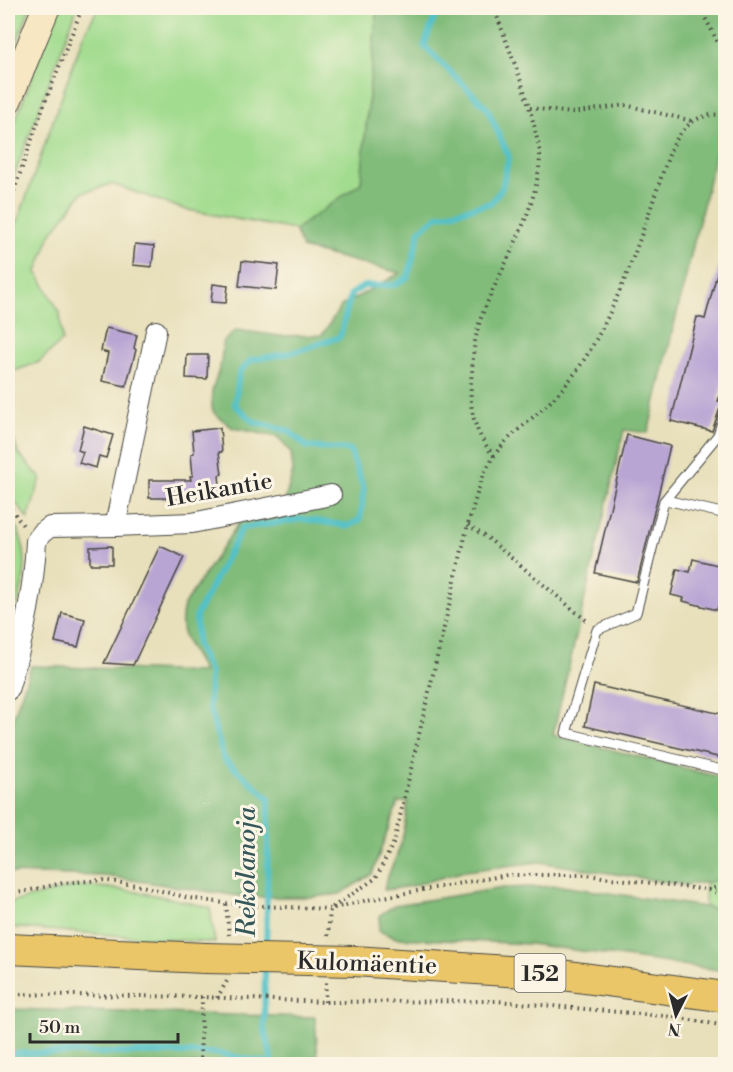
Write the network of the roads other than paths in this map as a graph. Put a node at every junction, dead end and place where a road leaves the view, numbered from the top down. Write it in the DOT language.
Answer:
graph roads {
  1 [pos="46,8"];
  2 [pos="8,100"];
  3 [pos="156,332"];
  4 [pos="726,410"];
  5 [pos="331,495"];
  6 [pos="666,500"];
  7 [pos="726,514"];
  8 [pos="115,526"];
  9 [pos="8,690"];
  10 [pos="726,771"];
  11 [pos="8,950"];
  12 [pos="726,997"];
  1 -- 2 [label="main road"];
  3 -- 8 [label="street"];
  4 -- 6 [label="lane"];
  5 -- 8 [label="street, Heikantie"];
  6 -- 7 [label="lane"];
  6 -- 10 [label="lane"];
  8 -- 9 [label="street, Heikantie"];
  11 -- 12 [label="main road, Kulomäentie / 152, bridge"];
}
